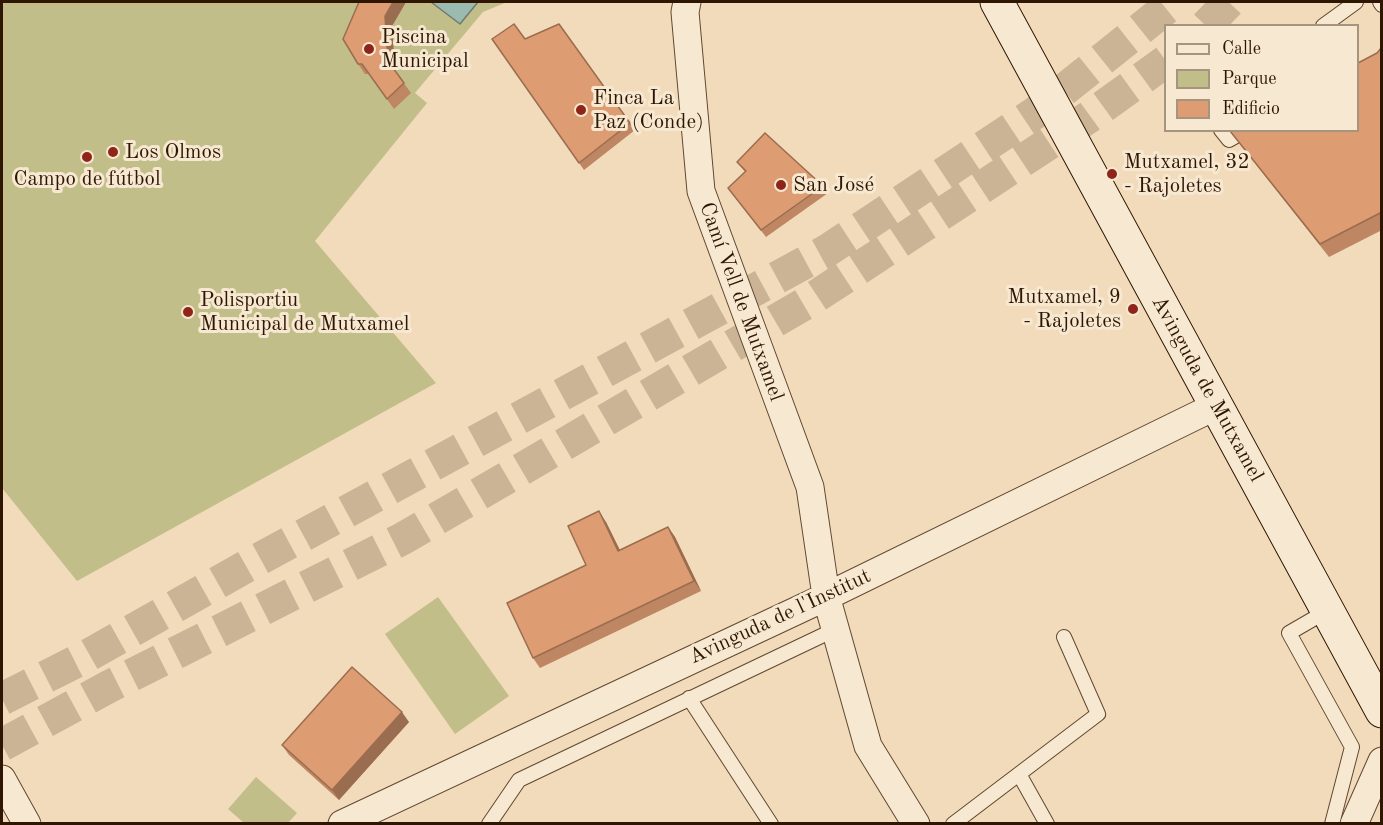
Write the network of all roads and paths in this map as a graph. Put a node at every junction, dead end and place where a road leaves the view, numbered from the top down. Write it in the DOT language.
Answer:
graph roads {
  1 [pos="687,2"];
  2 [pos="997,2"];
  3 [pos="1356,2"];
  4 [pos="1326,24"];
  5 [pos="1222,132"];
  6 [pos="1243,132"];
  7 [pos="1216,406"];
  8 [pos="826,596"];
  9 [pos="1327,611"];
  10 [pos="834,630"];
  11 [pos="1064,637"];
  12 [pos="689,698"];
  13 [pos="1382,711"];
  14 [pos="1382,761"];
  15 [pos="1019,774"];
  16 [pos="2,779"];
  17 [pos="27,824"];
  18 [pos="342,824"];
  19 [pos="489,824"];
  20 [pos="771,824"];
  21 [pos="916,824"];
  22 [pos="953,824"];
  23 [pos="1047,824"];
  24 [pos="1332,824"];
  25 [pos="1354,824"];
  1 -- 8 [label="street, Camí Vell de Mutxamel"];
  2 -- 7 [label="street, Avinguda de Mutxamel"];
  3 -- 4 [label="lane"];
  5 -- 6 [label="lane"];
  7 -- 8 [label="street, Avinguda de l'Institut"];
  7 -- 9 [label="street, Avinguda de Mutxamel"];
  8 -- 10 [label="street, Camí Vell de Mutxamel"];
  8 -- 18 [label="street, Avinguda de l'Institut"];
  9 -- 13 [label="street, Avinguda de Mutxamel"];
  9 -- 24 [label="lane"];
  10 -- 12 [label="lane"];
  10 -- 21 [label="street, Camí Vell de Mutxamel"];
  11 -- 15 [label="lane"];
  12 -- 19 [label="lane"];
  12 -- 20 [label="lane"];
  14 -- 25 [label="street"];
  15 -- 22 [label="lane"];
  15 -- 23 [label="lane"];
  16 -- 17 [label="street"];
}
